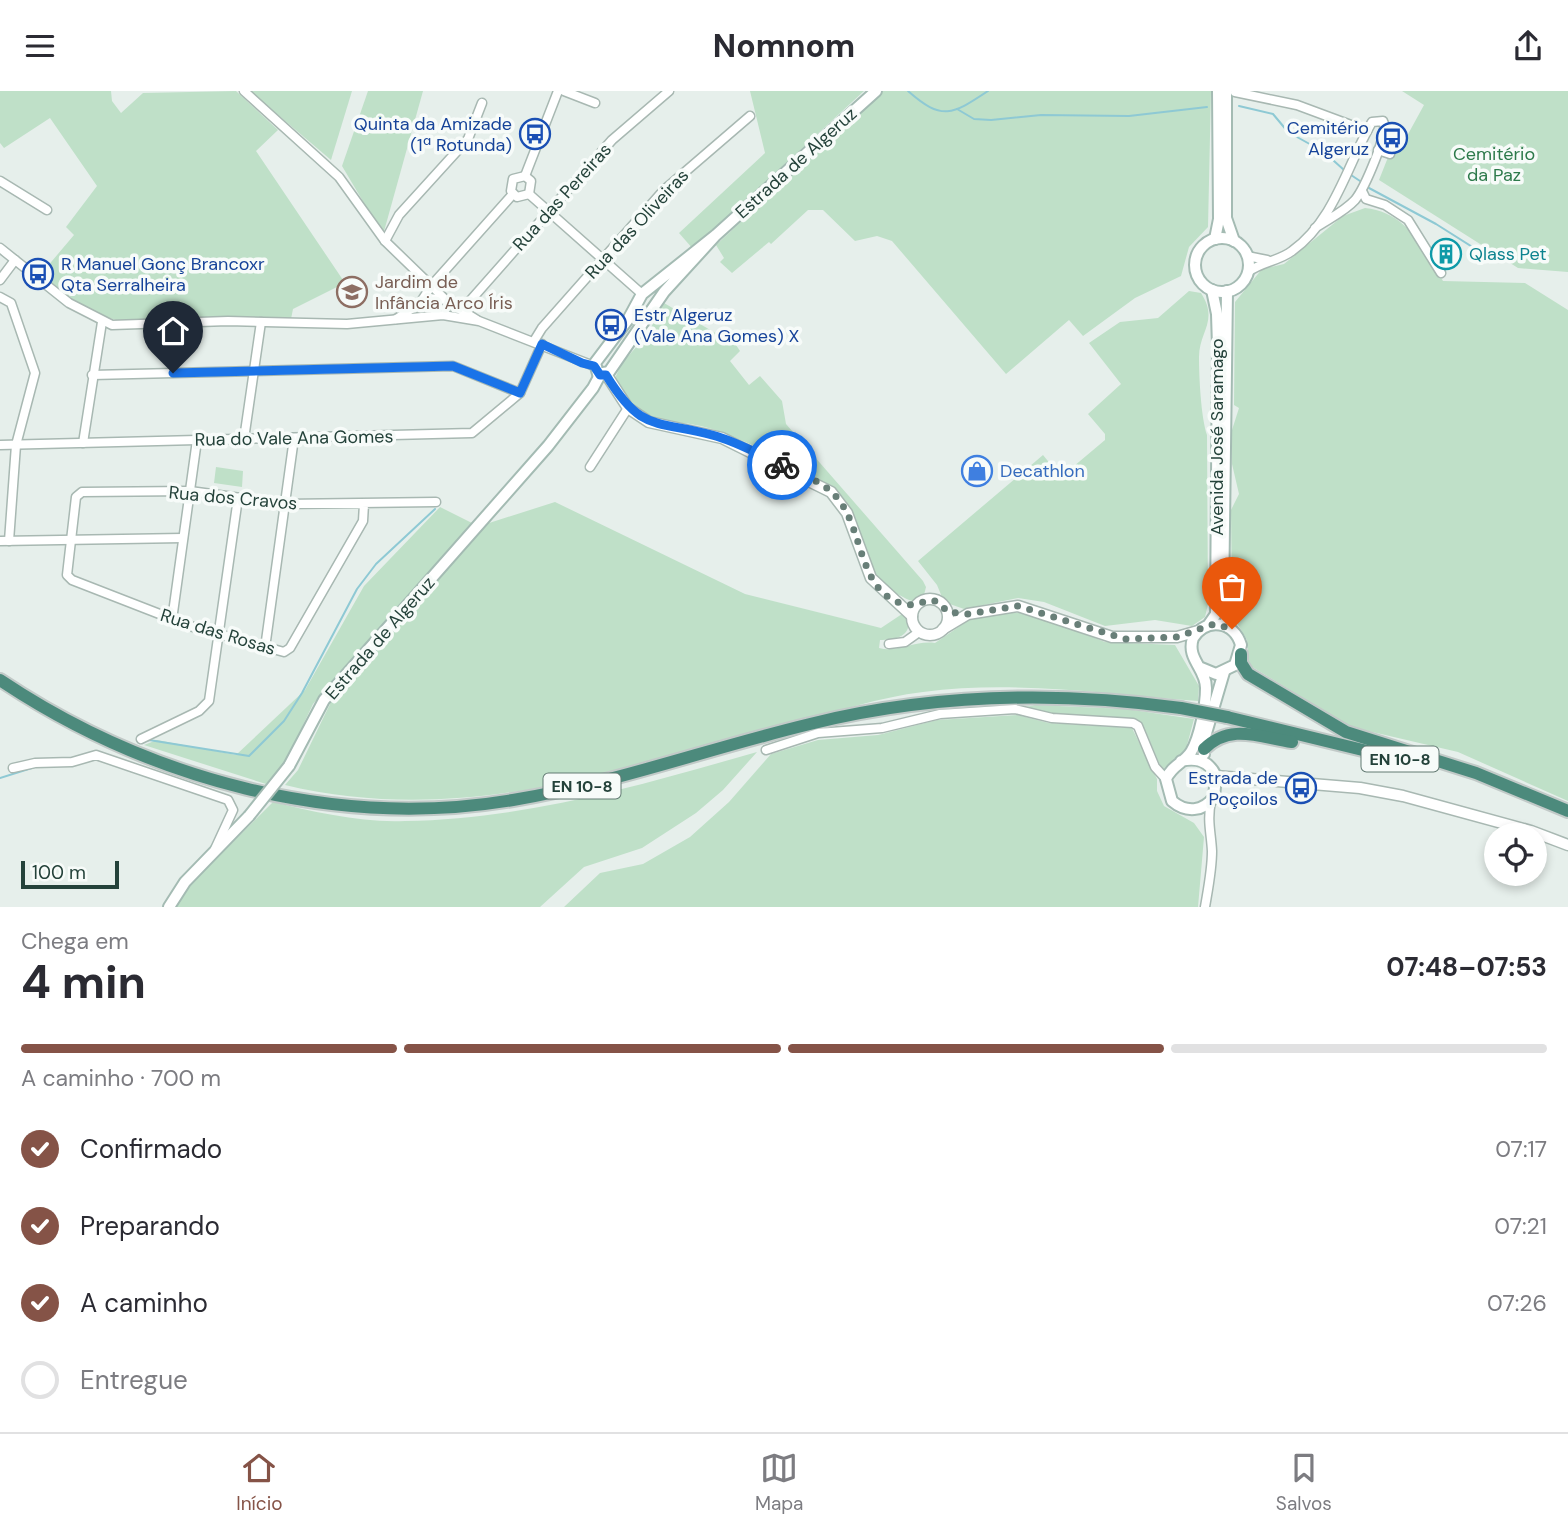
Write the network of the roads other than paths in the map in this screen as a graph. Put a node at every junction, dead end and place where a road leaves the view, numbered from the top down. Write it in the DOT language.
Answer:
graph roads {
  1 [pos="244,91"];
  2 [pos="558,91"];
  3 [pos="669,91"];
  4 [pos="876,91"];
  5 [pos="1218,91"];
  6 [pos="1226,91"];
  7 [pos="567,92"];
  8 [pos="1235,92"];
  9 [pos="482,103"];
  10 [pos="595,103"];
  11 [pos="750,116"];
  12 [pos="1367,131"];
  13 [pos="1378,150"];
  14 [pos="1390,154"];
  15 [pos="1353,165"];
  16 [pos="1369,172"];
  17 [pos="525,176"];
  18 [pos="0,181"];
  19 [pos="1362,191"];
  20 [pos="513,194"];
  21 [pos="529,194"];
  22 [pos="1371,202"];
  23 [pos="1345,209"];
  24 [pos="47,210"];
  25 [pos="549,210"];
  26 [pos="1315,229"];
  27 [pos="716,235"];
  28 [pos="1215,239"];
  29 [pos="385,241"];
  30 [pos="1234,241"];
  31 [pos="0,248"];
  32 [pos="1247,256"];
  33 [pos="603,258"];
  34 [pos="15,260"];
  35 [pos="1270,261"];
  36 [pos="1248,272"];
  37 [pos="1441,273"];
  38 [pos="0,280"];
  39 [pos="432,285"];
  40 [pos="1212,290"];
  41 [pos="1227,291"];
  42 [pos="642,296"];
  43 [pos="0,297"];
  44 [pos="448,301"];
  45 [pos="420,304"];
  46 [pos="654,306"];
  47 [pos="463,310"];
  48 [pos="427,316"];
  49 [pos="443,316"];
  50 [pos="393,320"];
  51 [pos="261,321"];
  52 [pos="479,321"];
  53 [pos="102,322"];
  54 [pos="538,343"];
  55 [pos="601,368"];
  56 [pos="254,371"];
  57 [pos="92,375"];
  58 [pos="520,393"];
  59 [pos="628,408"];
  60 [pos="294,438"];
  61 [pos="244,439"];
  62 [pos="197,440"];
  63 [pos="83,443"];
  64 [pos="0,445"];
  65 [pos="16,445"];
  66 [pos="590,467"];
  67 [pos="190,491"];
  68 [pos="238,498"];
  69 [pos="436,502"];
  70 [pos="285,504"];
  71 [pos="364,504"];
  72 [pos="183,538"];
  73 [pos="70,540"];
  74 [pos="5,541"];
  75 [pos="914,610"];
  76 [pos="947,612"];
  77 [pos="968,614"];
  78 [pos="172,620"];
  79 [pos="1209,624"];
  80 [pos="1228,627"];
  81 [pos="943,629"];
  82 [pos="1198,631"];
  83 [pos="919,632"];
  84 [pos="218,635"];
  85 [pos="1177,637"];
  86 [pos="889,644"];
  87 [pos="265,648"];
  88 [pos="1191,651"];
  89 [pos="1241,654"];
  90 [pos="1199,667"];
  91 [pos="1224,672"];
  92 [pos="0,680"];
  93 [pos="141,739"];
  94 [pos="766,750"];
  95 [pos="1204,756"];
  96 [pos="1402,756"];
  97 [pos="1181,761"];
  98 [pos="13,768"];
  99 [pos="1216,776"];
  100 [pos="1242,777"];
  101 [pos="1166,779"];
  102 [pos="1214,796"];
  103 [pos="1192,810"];
  104 [pos="1568,811"];
  105 [pos="1568,818"];
  106 [pos="1207,822"];
  107 [pos="1568,845"];
  108 [pos="216,852"];
  109 [pos="169,907"];
  110 [pos="1205,907"];
  1 -- 29 [label="street"];
  2 -- 17 [label="street"];
  3 -- 25 [label="street, Rua das Pereiras"];
  4 -- 27 [label="main road, Estrada de Algeruz"];
  5 -- 28 [label="main road"];
  6 -- 30 [label="main road"];
  7 -- 10 [label="street"];
  8 -- 12 [label="street"];
  9 -- 29 [label="street"];
  11 -- 33 [label="street, Rua das Oliveiras"];
  12 -- 13 [label="street"];
  12 -- 15 [label="street"];
  13 -- 14 [label="street"];
  13 -- 16 [label="street"];
  15 -- 16 [label="street"];
  15 -- 26 [label="street"];
  16 -- 19 [label="street"];
  17 -- 20 [label="street"];
  17 -- 21 [label="street"];
  18 -- 24 [label="street"];
  19 -- 22 [label="street"];
  19 -- 23 [label="street"];
  20 -- 21 [label="street"];
  20 -- 39 [label="street"];
  21 -- 25 [label="street"];
  22 -- 23 [label="street"];
  22 -- 37 [label="street"];
  23 -- 26 [label="street"];
  25 -- 33 [label="street"];
  25 -- 47 [label="street, Rua das Pereiras"];
  26 -- 35 [label="street"];
  27 -- 42 [label="main road, Estrada de Algeruz"];
  27 -- 46 [label="main road, Estrada de Algeruz"];
  28 -- 30 [label="main road"];
  28 -- 40 [label="main road, Avenida José Saramago"];
  29 -- 39 [label="street"];
  30 -- 32 [label="main road"];
  31 -- 34 [label="street"];
  32 -- 35 [label="street"];
  32 -- 36 [label="main road"];
  33 -- 42 [label="street"];
  33 -- 54 [label="street, Rua das Oliveiras"];
  34 -- 38 [label="street"];
  34 -- 53 [label="street"];
  35 -- 36 [label="street"];
  36 -- 41 [label="main road"];
  39 -- 44 [label="street"];
  39 -- 45 [label="street"];
  40 -- 41 [label="main road"];
  40 -- 79 [label="main road, Avenida José Saramago"];
  41 -- 80 [label="main road, Avenida José Saramago"];
  42 -- 46 [label="main road"];
  42 -- 55 [label="main road, Estrada de Algeruz"];
  43 -- 65 [label="street"];
  44 -- 45 [label="street"];
  44 -- 47 [label="street"];
  44 -- 49 [label="street"];
  45 -- 48 [label="street"];
  45 -- 50 [label="street"];
  46 -- 55 [label="main road, Estrada de Algeruz"];
  47 -- 52 [label="street"];
  48 -- 49 [label="street"];
  48 -- 50 [label="street"];
  49 -- 52 [label="street"];
  50 -- 51 [label="street"];
  51 -- 53 [label="street"];
  51 -- 56 [label="street"];
  52 -- 54 [label="street"];
  53 -- 57 [label="street"];
  54 -- 55 [label="street"];
  54 -- 58 [label="street, Rua do Vale Ana Gomes"];
  55 -- 59 [label="street"];
  55 -- 108 [label="main road, Estrada de Algeruz, bridge"];
  56 -- 57 [label="street"];
  56 -- 58 [label="street"];
  56 -- 61 [label="street"];
  57 -- 63 [label="street"];
  58 -- 60 [label="street, Rua do Vale Ana Gomes"];
  59 -- 66 [label="street"];
  59 -- 75 [label="street"];
  60 -- 61 [label="street, Rua do Vale Ana Gomes"];
  60 -- 70 [label="street"];
  61 -- 62 [label="street, Rua do Vale Ana Gomes"];
  62 -- 63 [label="street, Rua do Vale Ana Gomes"];
  62 -- 67 [label="street"];
  63 -- 65 [label="street, Rua do Vale Ana Gomes"];
  64 -- 65 [label="street, Rua do Vale Ana Gomes"];
  65 -- 74 [label="street"];
  67 -- 68 [label="street, Rua dos Cravos"];
  67 -- 72 [label="street"];
  67 -- 73 [label="street, Rua dos Cravos"];
  68 -- 70 [label="street, Rua dos Cravos"];
  68 -- 84 [label="street"];
  69 -- 71 [label="street, Rua dos Cravos"];
  70 -- 71 [label="street, Rua dos Cravos"];
  70 -- 87 [label="street"];
  71 -- 87 [label="street, Rua das Rosas"];
  72 -- 73 [label="street"];
  72 -- 78 [label="street"];
  73 -- 74 [label="street"];
  73 -- 78 [label="street, Rua das Rosas"];
  75 -- 76 [label="street"];
  75 -- 83 [label="street"];
  76 -- 77 [label="street"];
  76 -- 81 [label="street"];
  77 -- 81 [label="street"];
  77 -- 85 [label="street"];
  78 -- 84 [label="street, Rua das Rosas"];
  79 -- 80 [label="main road"];
  79 -- 82 [label="main road"];
  80 -- 89 [label="main road"];
  81 -- 83 [label="street"];
  82 -- 85 [label="street"];
  82 -- 88 [label="main road"];
  83 -- 86 [label="street"];
  84 -- 87 [label="street, Rua das Rosas"];
  84 -- 93 [label="street"];
  85 -- 88 [label="street"];
  88 -- 90 [label="main road"];
  89 -- 91 [label="main road"];
  89 -- 96 [label="highway"];
  90 -- 91 [label="main road"];
  90 -- 97 [label="main road"];
  91 -- 95 [label="main road"];
  92 -- 96 [label="highway, EN 10-8, bridge"];
  94 -- 101 [label="street"];
  95 -- 96 [label="highway"];
  95 -- 97 [label="main road"];
  95 -- 99 [label="main road"];
  96 -- 104 [label="highway, EN 10-8"];
  96 -- 105 [label="highway, EN 10-8"];
  97 -- 101 [label="main road"];
  98 -- 108 [label="street"];
  99 -- 100 [label="street"];
  99 -- 102 [label="main road"];
  100 -- 102 [label="street"];
  100 -- 107 [label="street"];
  101 -- 103 [label="main road"];
  102 -- 103 [label="main road"];
  102 -- 106 [label="street"];
  103 -- 106 [label="street"];
  106 -- 110 [label="street"];
  108 -- 109 [label="main road, Estrada de Algeruz"];
}
